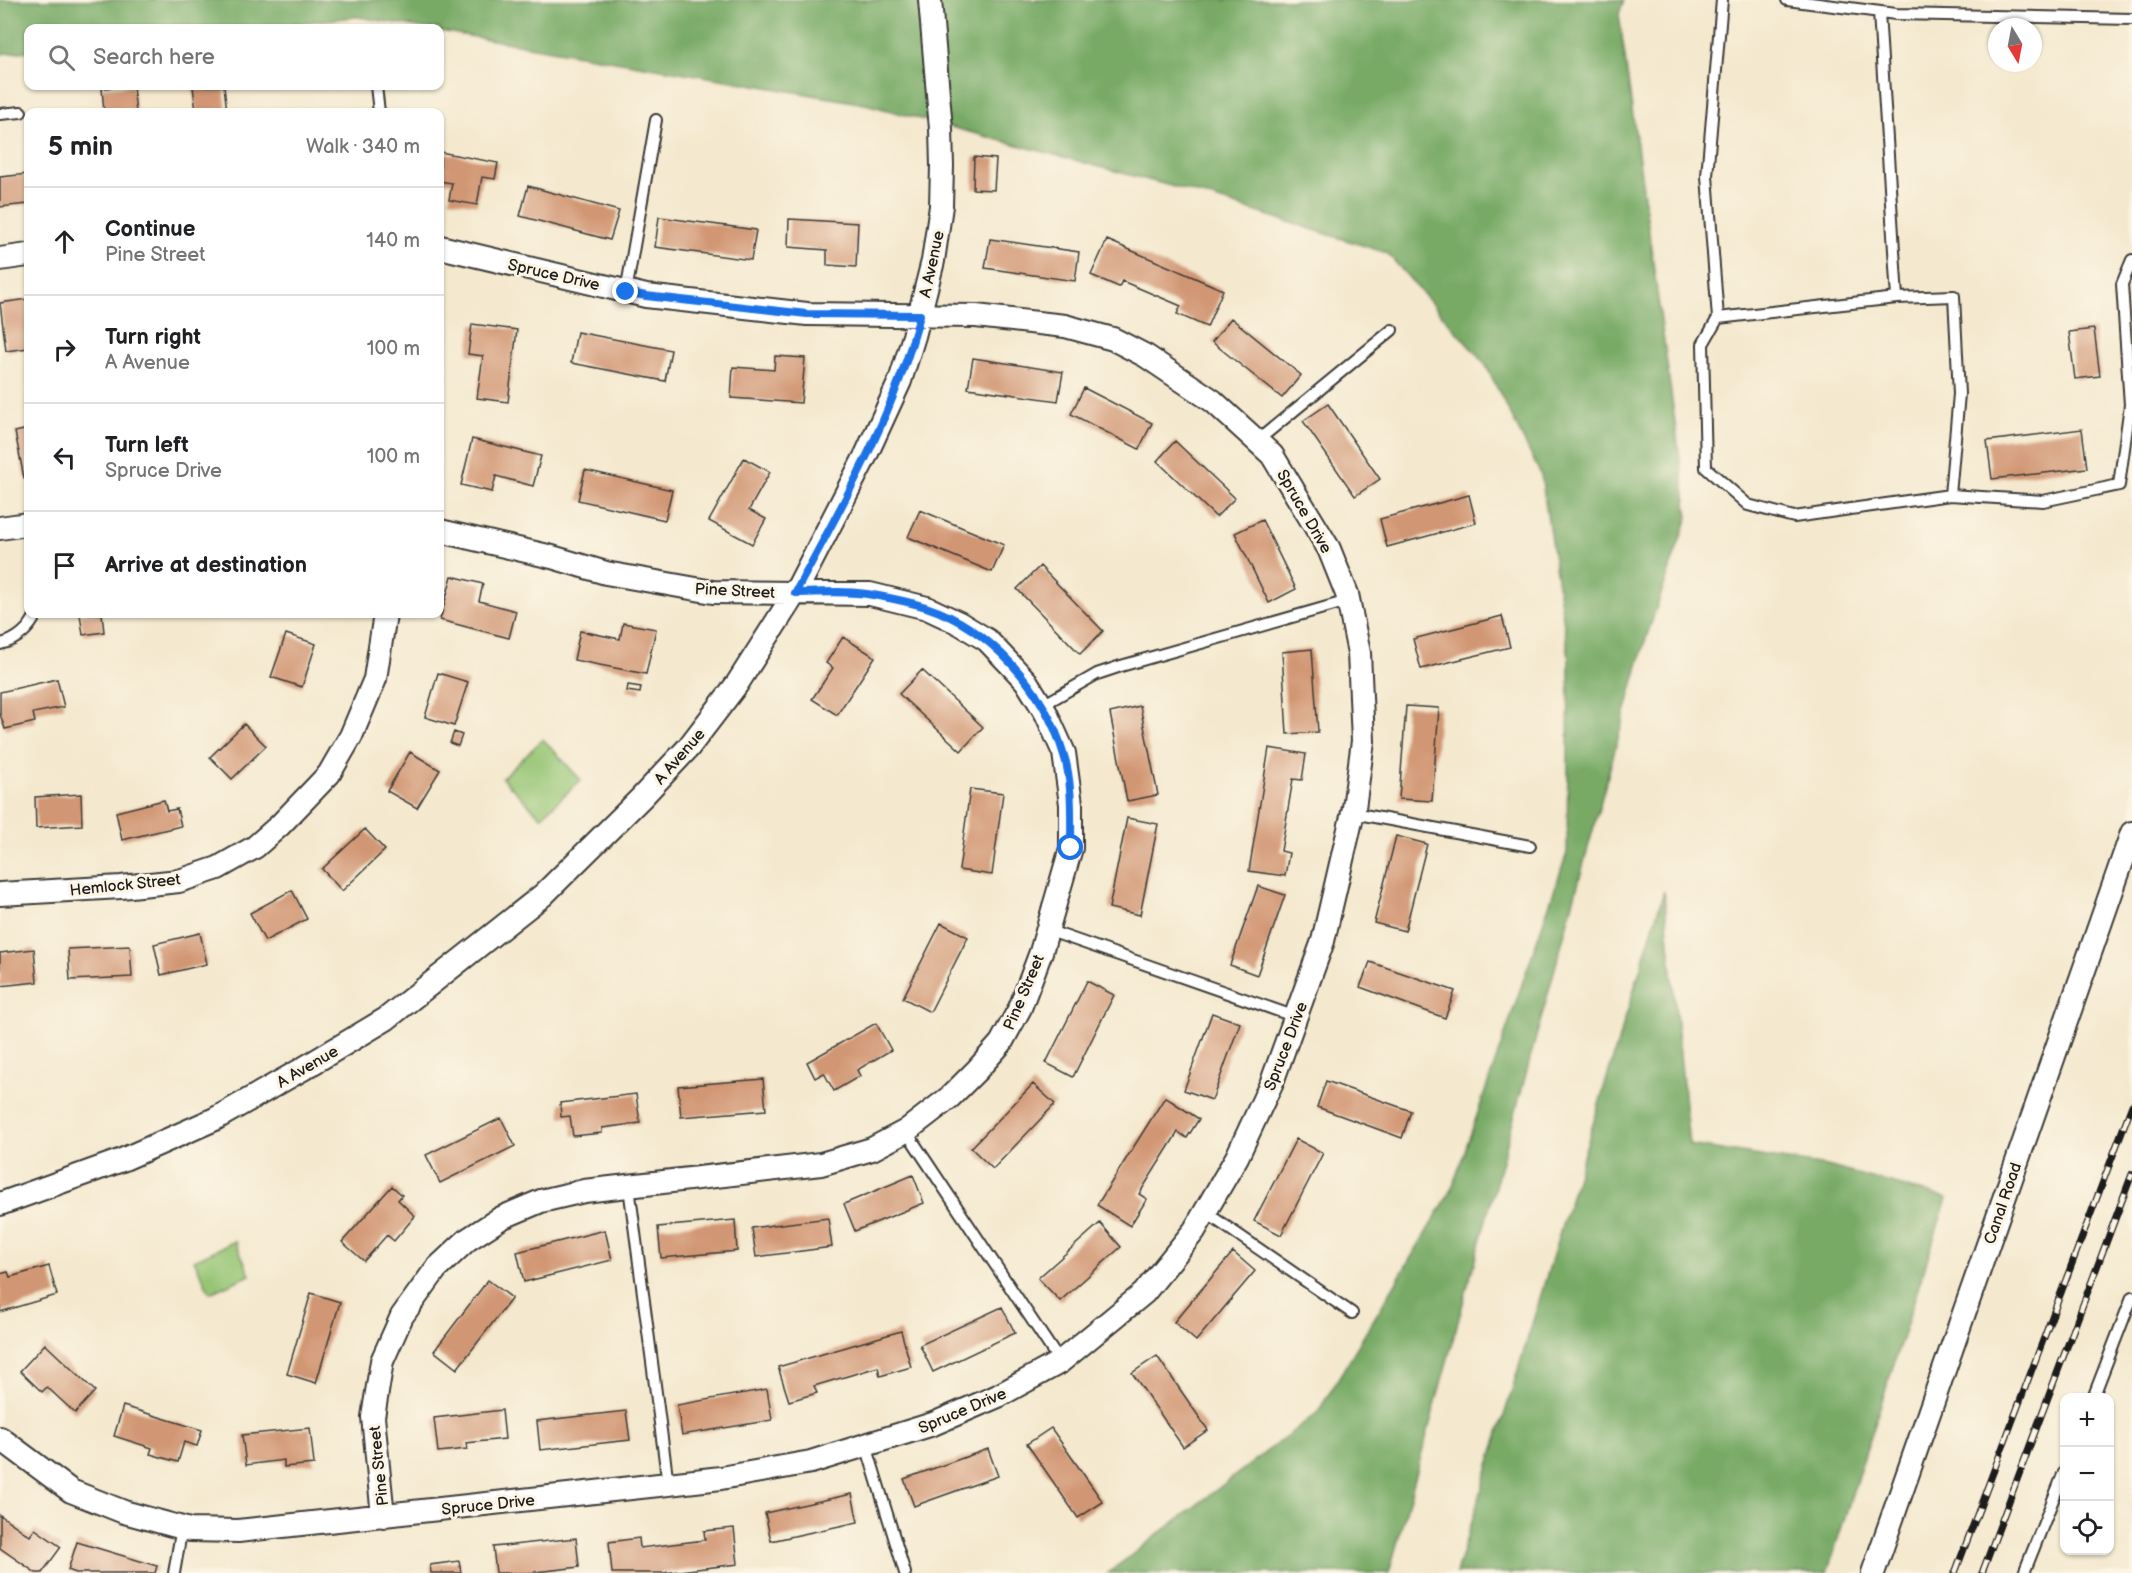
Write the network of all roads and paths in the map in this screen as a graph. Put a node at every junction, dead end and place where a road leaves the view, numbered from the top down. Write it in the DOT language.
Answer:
graph roads {
  1 [pos="930,0"];
  2 [pos="1722,0"];
  3 [pos="1787,0"];
  4 [pos="1879,12"];
  5 [pos="2132,19"];
  6 [pos="376,90"];
  7 [pos="379,108"];
  8 [pos="21,112"];
  9 [pos="0,114"];
  10 [pos="656,120"];
  11 [pos="444,251"];
  12 [pos="24,256"];
  13 [pos="0,259"];
  14 [pos="2132,260"];
  15 [pos="626,292"];
  16 [pos="1897,298"];
  17 [pos="920,315"];
  18 [pos="1718,318"];
  19 [pos="1392,330"];
  20 [pos="1257,441"];
  21 [pos="1950,495"];
  22 [pos="24,525"];
  23 [pos="0,528"];
  24 [pos="444,532"];
  25 [pos="795,593"];
  26 [pos="1348,601"];
  27 [pos="34,618"];
  28 [pos="384,618"];
  29 [pos="0,644"];
  30 [pos="1041,705"];
  31 [pos="1353,813"];
  32 [pos="2132,833"];
  33 [pos="1530,846"];
  34 [pos="0,894"];
  35 [pos="1047,930"];
  36 [pos="1297,1017"];
  37 [pos="906,1131"];
  38 [pos="629,1187"];
  39 [pos="0,1204"];
  40 [pos="1205,1212"];
  41 [pos="2132,1297"];
  42 [pos="1352,1312"];
  43 [pos="1060,1362"];
  44 [pos="2095,1393"];
  45 [pos="0,1438"];
  46 [pos="866,1445"];
  47 [pos="2060,1482"];
  48 [pos="668,1484"];
  49 [pos="383,1516"];
  50 [pos="182,1527"];
  51 [pos="174,1573"];
  52 [pos="905,1573"];
  53 [pos="1873,1573"];
  54 [pos="2024,1573"];
  1 -- 17 [label="street, A Avenue"];
  2 -- 18 [label="lane"];
  3 -- 4 [label="lane"];
  4 -- 5 [label="lane"];
  4 -- 16 [label="lane"];
  6 -- 7 [label="lane"];
  8 -- 9 [label="lane"];
  10 -- 15 [label="lane"];
  11 -- 15 [label="street, Spruce Drive"];
  12 -- 13 [label="street"];
  14 -- 21 [label="lane"];
  15 -- 17 [label="street, Spruce Drive"];
  16 -- 18 [label="lane"];
  16 -- 21 [label="lane"];
  17 -- 20 [label="street, Spruce Drive"];
  17 -- 25 [label="street, A Avenue"];
  18 -- 21 [label="lane"];
  19 -- 20 [label="lane"];
  20 -- 26 [label="street, Spruce Drive"];
  22 -- 23 [label="street"];
  24 -- 25 [label="street, Pine Street"];
  25 -- 30 [label="street, Pine Street"];
  25 -- 39 [label="street, A Avenue"];
  26 -- 30 [label="lane"];
  26 -- 31 [label="street, Spruce Drive"];
  27 -- 29 [label="lane"];
  28 -- 34 [label="street, Hemlock Street"];
  30 -- 35 [label="street, Pine Street"];
  31 -- 33 [label="lane"];
  31 -- 36 [label="street, Spruce Drive"];
  32 -- 53 [label="street, Canal Road"];
  35 -- 36 [label="lane"];
  35 -- 37 [label="street, Pine Street"];
  36 -- 40 [label="street, Spruce Drive"];
  37 -- 38 [label="street, Pine Street"];
  37 -- 43 [label="lane"];
  38 -- 48 [label="lane"];
  38 -- 49 [label="street, Pine Street"];
  40 -- 42 [label="lane"];
  40 -- 43 [label="street, Spruce Drive"];
  41 -- 44 [label="lane"];
  43 -- 46 [label="street, Spruce Drive"];
  45 -- 50 [label="street, Spruce Drive"];
  46 -- 48 [label="street, Spruce Drive"];
  46 -- 52 [label="lane"];
  47 -- 54 [label="lane"];
  48 -- 49 [label="street, Spruce Drive"];
  49 -- 50 [label="street, Spruce Drive"];
  50 -- 51 [label="lane"];
}
